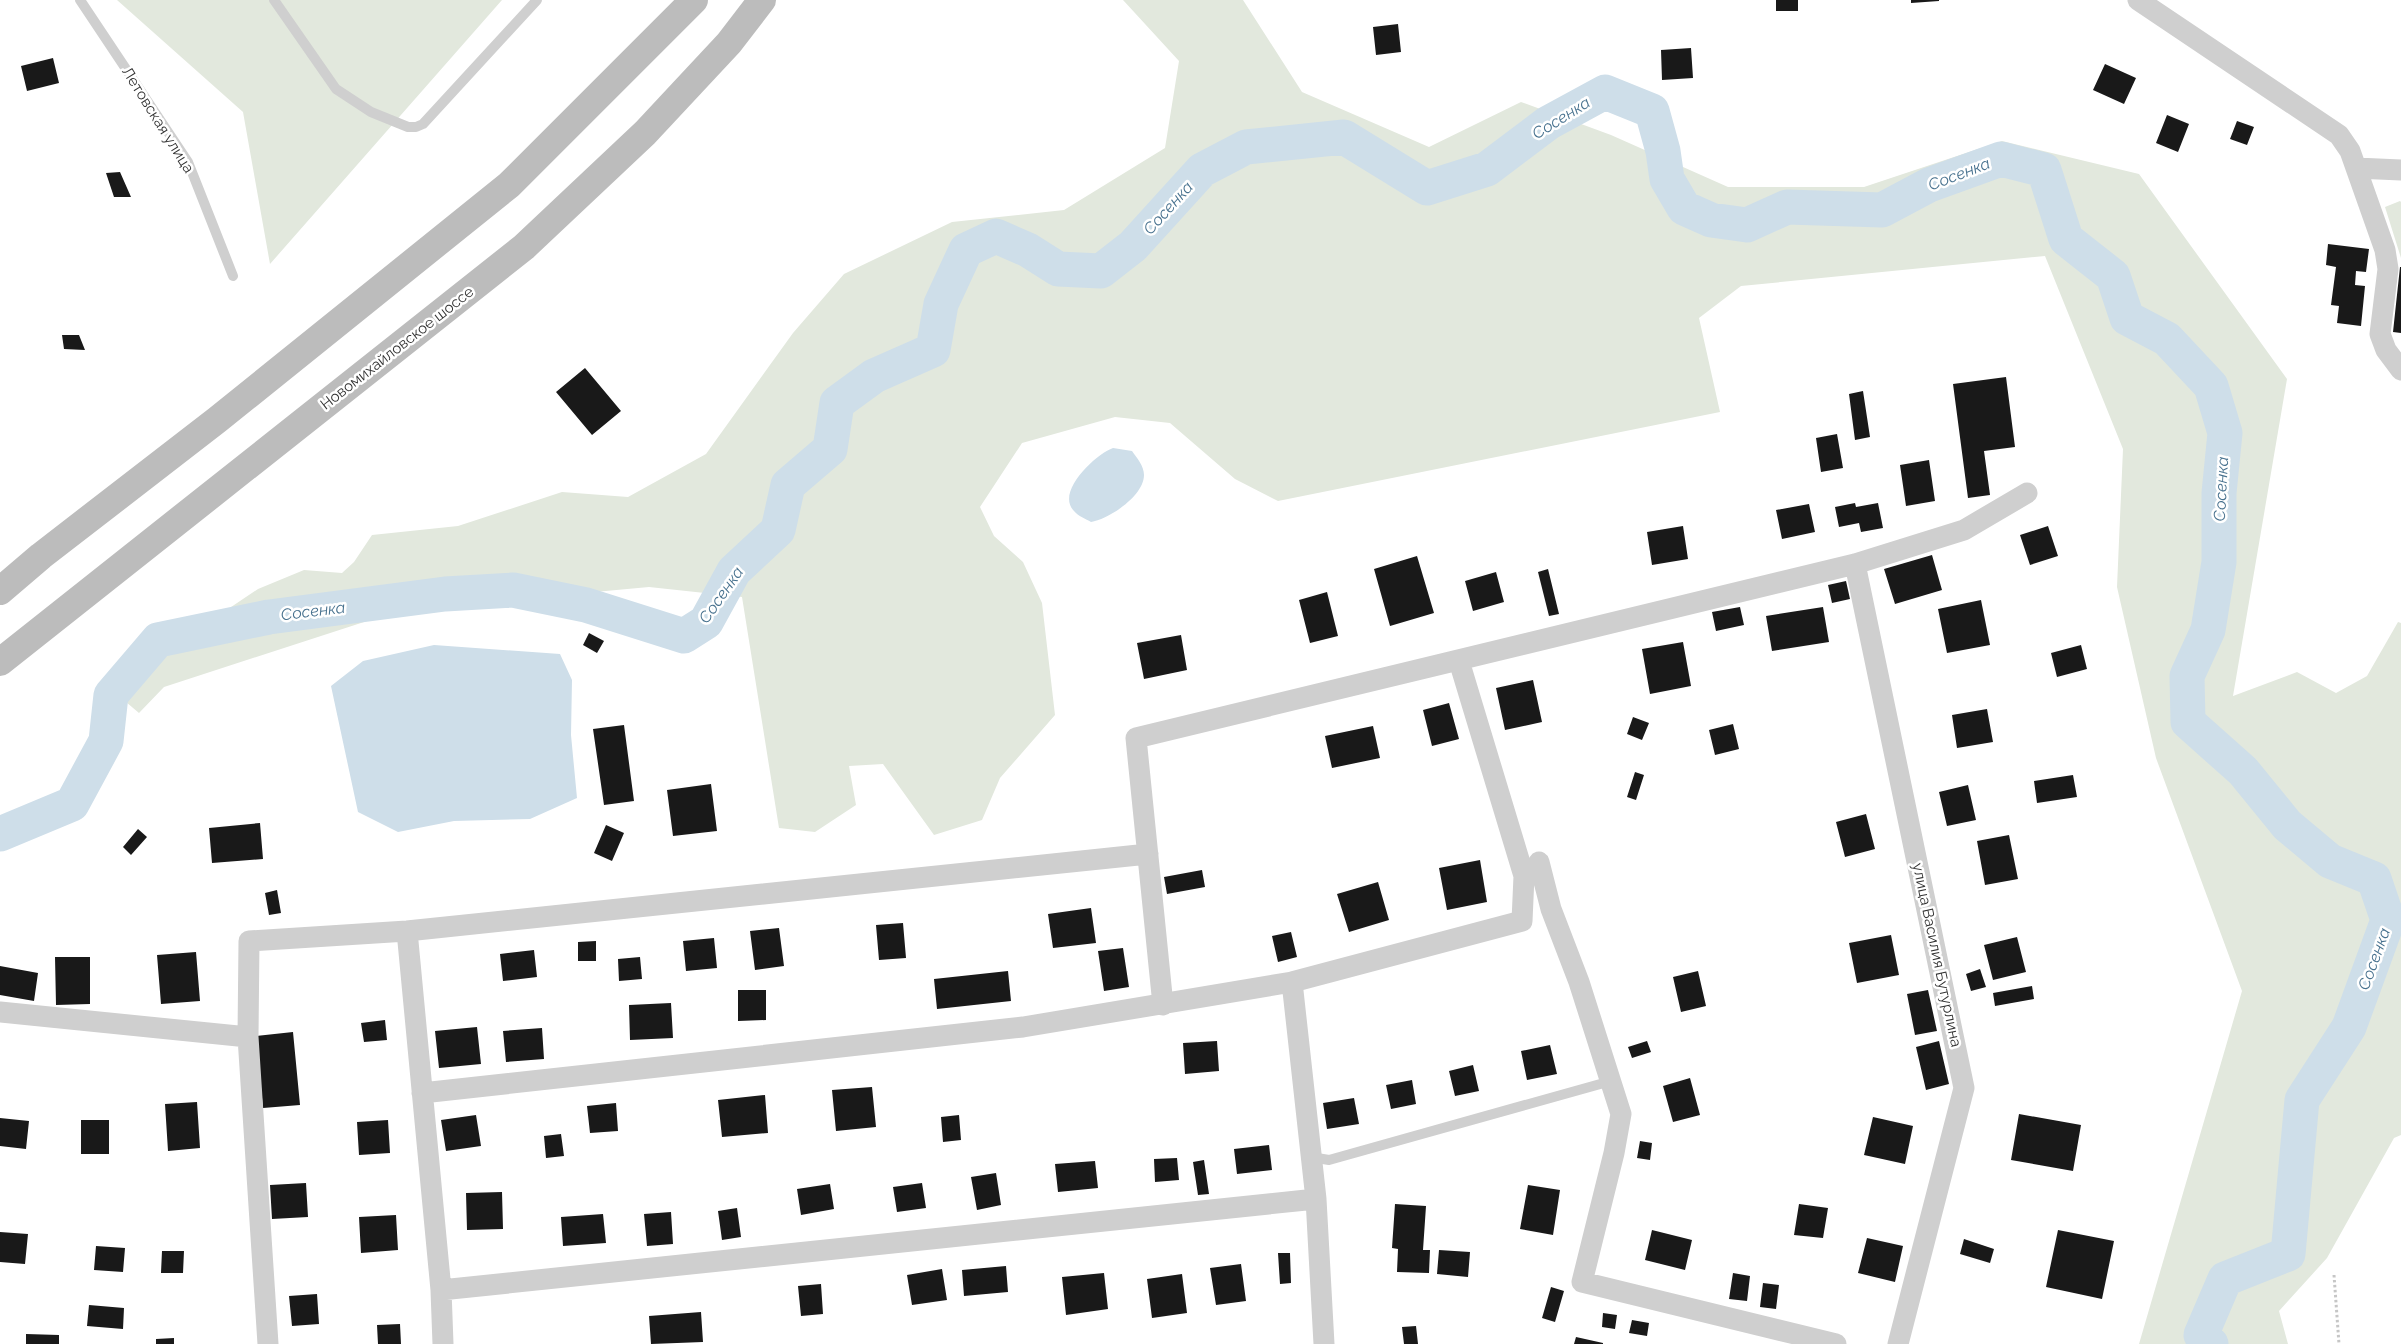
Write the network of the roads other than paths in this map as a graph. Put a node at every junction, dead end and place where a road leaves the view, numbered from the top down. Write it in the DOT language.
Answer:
graph roads {
  1 [pos="80,0"];
  2 [pos="274,0"];
  3 [pos="537,0"];
  4 [pos="694,0"];
  5 [pos="762,0"];
  6 [pos="2138,0"];
  7 [pos="2356,168"];
  8 [pos="2401,170"];
  9 [pos="233,276"];
  10 [pos="2401,370"];
  11 [pos="2027,493"];
  12 [pos="1855,564"];
  13 [pos="0,591"];
  14 [pos="1459,661"];
  15 [pos="0,662"];
  16 [pos="1148,854"];
  17 [pos="1539,862"];
  18 [pos="407,931"];
  19 [pos="1292,982"];
  20 [pos="1163,1005"];
  21 [pos="0,1012"];
  22 [pos="248,1037"];
  23 [pos="1611,1080"];
  24 [pos="422,1093"];
  25 [pos="1311,1157"];
  26 [pos="1316,1199"];
  27 [pos="441,1290"];
  28 [pos="268,1344"];
  29 [pos="443,1344"];
  30 [pos="1324,1344"];
  31 [pos="1836,1344"];
  32 [pos="1898,1344"];
  1 -- 9 [label="lane, Летовская улица"];
  2 -- 3 [label="lane"];
  4 -- 13 [label="main road"];
  5 -- 15 [label="main road, Новомихайловское шоссе"];
  6 -- 7 [label="street"];
  7 -- 8 [label="street"];
  7 -- 10 [label="street"];
  11 -- 12 [label="street"];
  12 -- 14 [label="street"];
  12 -- 32 [label="street, улица Василия Бутурлина"];
  14 -- 16 [label="street"];
  14 -- 19 [label="street"];
  16 -- 18 [label="street"];
  16 -- 20 [label="street"];
  17 -- 23 [label="street"];
  18 -- 22 [label="street"];
  18 -- 24 [label="street"];
  19 -- 20 [label="street"];
  19 -- 25 [label="street"];
  20 -- 24 [label="street"];
  21 -- 22 [label="street"];
  22 -- 28 [label="street"];
  23 -- 25 [label="lane"];
  23 -- 31 [label="street"];
  24 -- 27 [label="street"];
  25 -- 26 [label="street"];
  26 -- 27 [label="street"];
  26 -- 30 [label="street"];
  27 -- 29 [label="street"];
}
